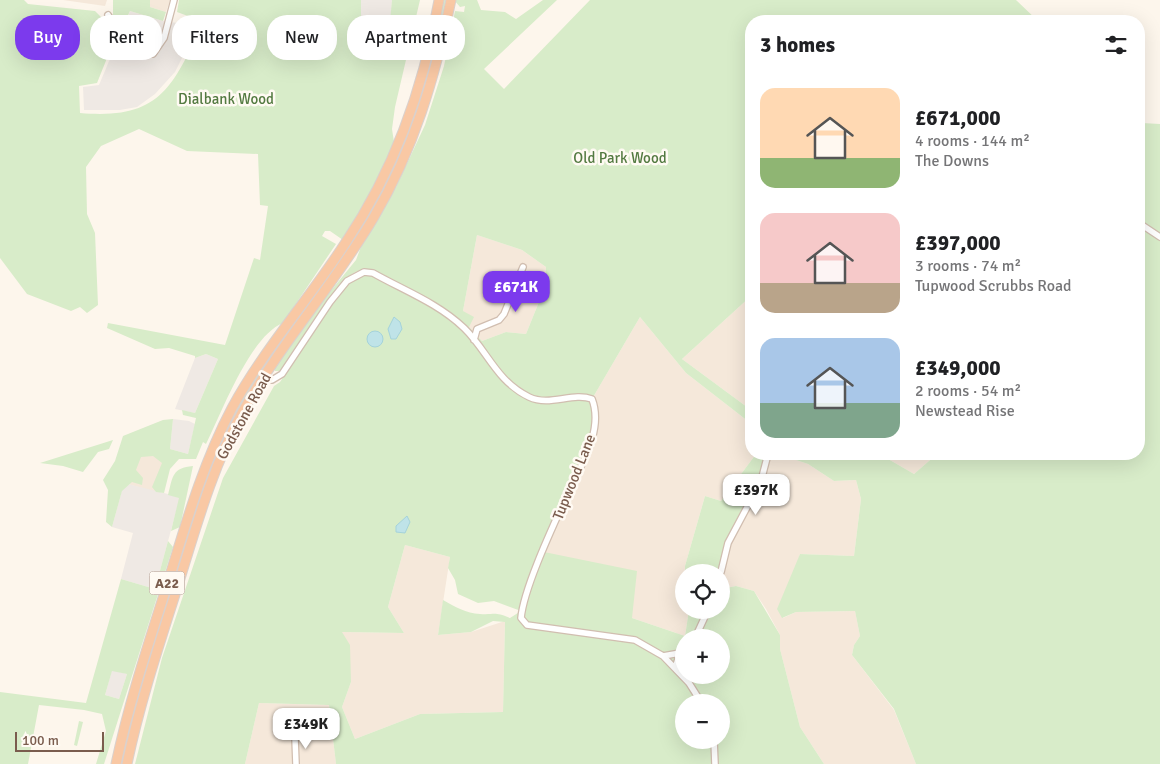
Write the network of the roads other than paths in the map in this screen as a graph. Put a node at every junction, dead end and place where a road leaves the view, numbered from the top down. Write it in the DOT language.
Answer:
graph roads {
  1 [pos="174,0"];
  2 [pos="439,0"];
  3 [pos="451,0"];
  4 [pos="162,41"];
  5 [pos="1145,227"];
  6 [pos="1160,236"];
  7 [pos="523,266"];
  8 [pos="474,340"];
  9 [pos="264,376"];
  10 [pos="766,460"];
  11 [pos="723,564"];
  12 [pos="675,653"];
  13 [pos="663,656"];
  14 [pos="675,668"];
  15 [pos="294,738"];
  16 [pos="714,749"];
  17 [pos="116,764"];
  18 [pos="127,764"];
  19 [pos="296,764"];
  20 [pos="715,764"];
  1 -- 4 [label="street"];
  2 -- 17 [label="highway, Godstone Road / A22"];
  3 -- 9 [label="highway, Godstone Road / A22"];
  5 -- 6 [label="street"];
  7 -- 8 [label="street"];
  8 -- 9 [label="street, Tupwood Lane"];
  8 -- 13 [label="street, Tupwood Lane"];
  9 -- 18 [label="highway, Godstone Road / A22"];
  10 -- 11 [label="street"];
  12 -- 13 [label="street"];
  13 -- 14 [label="street, Tupwood Lane"];
  15 -- 19 [label="street"];
  16 -- 20 [label="street"];
}
